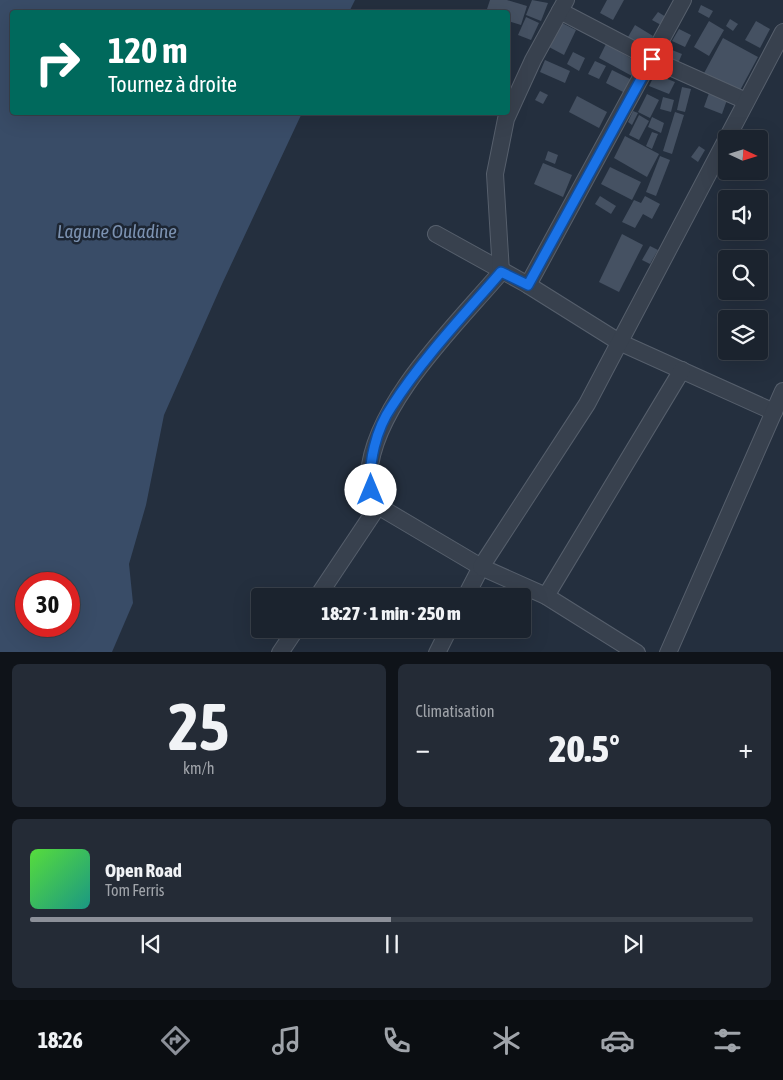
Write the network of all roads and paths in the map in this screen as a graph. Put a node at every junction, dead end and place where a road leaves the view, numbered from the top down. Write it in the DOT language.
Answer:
graph roads {
  1 [pos="683,0"];
  2 [pos="563,5"];
  3 [pos="783,32"];
  4 [pos="652,59"];
  5 [pos="746,101"];
  6 [pos="510,110"];
  7 [pos="508,115"];
  8 [pos="436,234"];
  9 [pos="501,272"];
  10 [pos="528,285"];
  11 [pos="619,342"];
  12 [pos="682,370"];
  13 [pos="783,391"];
  14 [pos="774,412"];
  15 [pos="378,506"];
  16 [pos="481,567"];
  17 [pos="323,588"];
  18 [pos="470,588"];
  19 [pos="546,596"];
  20 [pos="290,638"];
  21 [pos="444,638"];
  22 [pos="280,652"];
  23 [pos="437,652"];
  24 [pos="637,652"];
  25 [pos="668,652"];
  1 -- 4 [label="street"];
  2 -- 4 [label="street"];
  2 -- 6 [label="street"];
  3 -- 5 [label="street"];
  4 -- 5 [label="street"];
  4 -- 10 [label="street"];
  5 -- 11 [label="street"];
  7 -- 9 [label="street"];
  8 -- 9 [label="street"];
  9 -- 10 [label="street"];
  9 -- 15 [label="street"];
  10 -- 11 [label="street"];
  11 -- 12 [label="street"];
  11 -- 16 [label="street"];
  12 -- 14 [label="street"];
  12 -- 19 [label="street"];
  13 -- 14 [label="street"];
  14 -- 25 [label="street"];
  15 -- 16 [label="street"];
  15 -- 17 [label="street"];
  16 -- 18 [label="street"];
  16 -- 19 [label="street"];
  19 -- 24 [label="street"];
  20 -- 22 [label="street"];
  21 -- 23 [label="street"];
}
